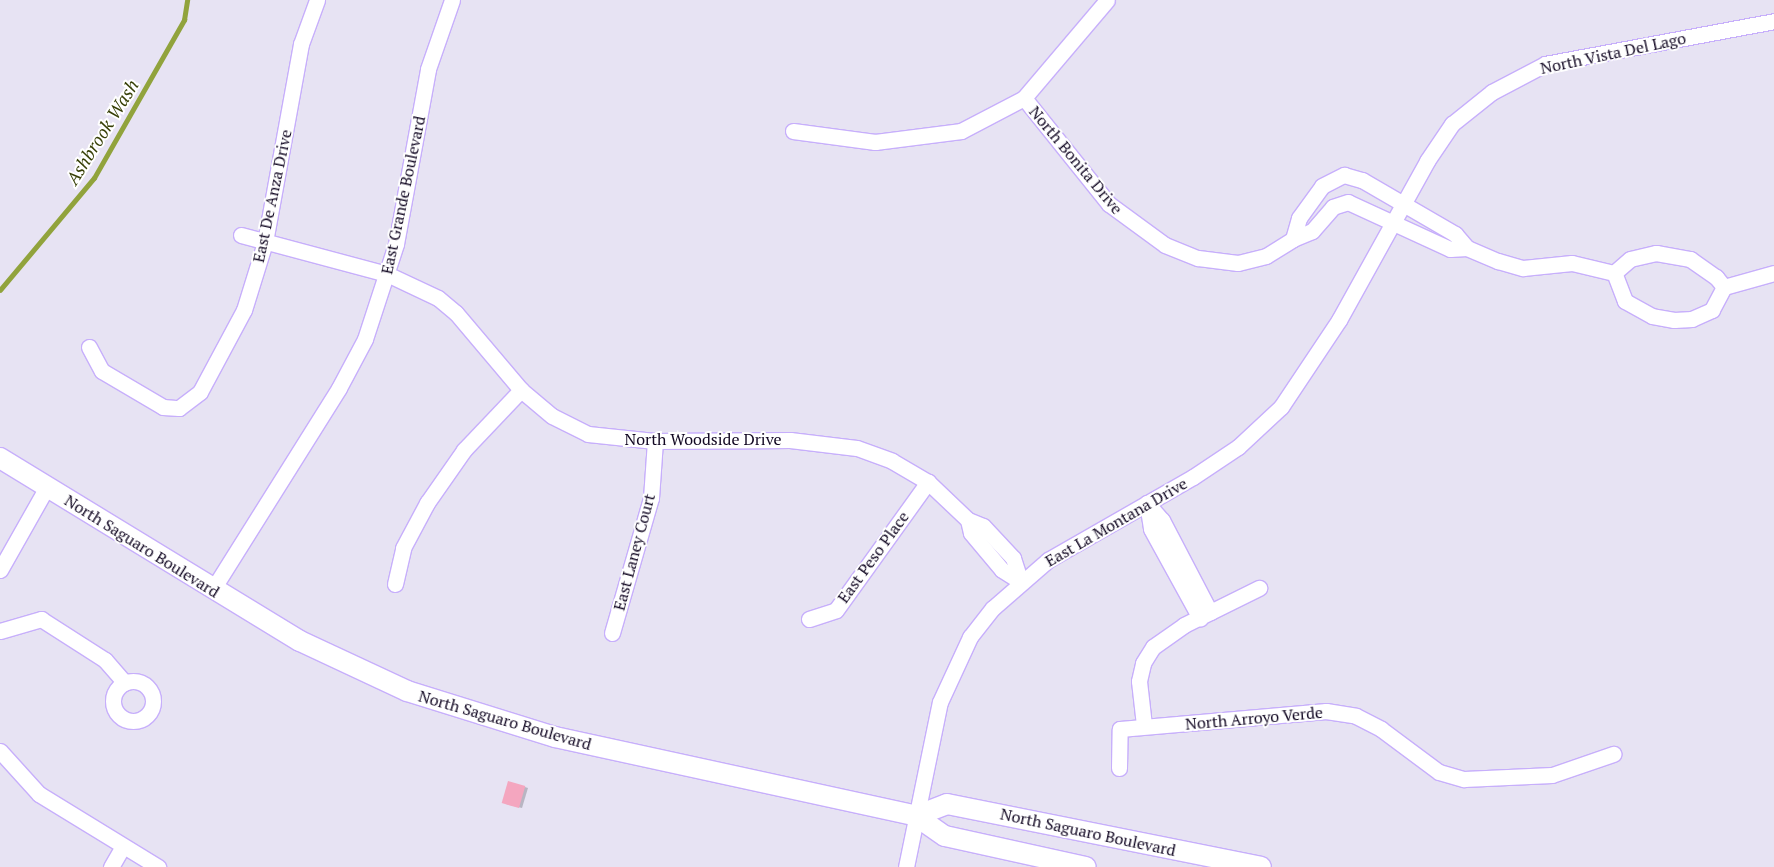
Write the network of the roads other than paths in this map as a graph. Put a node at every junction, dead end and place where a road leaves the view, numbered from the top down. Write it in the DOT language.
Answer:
graph roads {
  1 [pos="317,0"];
  2 [pos="452,0"];
  3 [pos="1107,0"];
  4 [pos="1774,21"];
  5 [pos="1024,98"];
  6 [pos="793,131"];
  7 [pos="1331,180"];
  8 [pos="1340,203"];
  9 [pos="1399,213"];
  10 [pos="241,236"];
  11 [pos="1292,239"];
  12 [pos="265,242"];
  13 [pos="1614,273"];
  14 [pos="1774,273"];
  15 [pos="387,274"];
  16 [pos="1724,287"];
  17 [pos="89,347"];
  18 [pos="521,390"];
  19 [pos="655,441"];
  20 [pos="0,458"];
  21 [pos="928,482"];
  22 [pos="47,487"];
  23 [pos="1147,504"];
  24 [pos="0,570"];
  25 [pos="1021,582"];
  26 [pos="395,584"];
  27 [pos="1259,588"];
  28 [pos="213,589"];
  29 [pos="1205,615"];
  30 [pos="809,620"];
  31 [pos="0,631"];
  32 [pos="612,632"];
  33 [pos="125,682"];
  34 [pos="1144,725"];
  35 [pos="0,751"];
  36 [pos="1613,754"];
  37 [pos="1119,768"];
  38 [pos="916,816"];
  39 [pos="123,846"];
  40 [pos="111,867"];
  41 [pos="158,867"];
  42 [pos="906,867"];
  43 [pos="1086,867"];
  44 [pos="1261,867"];
  1 -- 12 [label="street, East De Anza Drive"];
  2 -- 15 [label="street, East Grande Boulevard"];
  3 -- 5 [label="street"];
  4 -- 9 [label="street, North Vista Del Lago"];
  5 -- 6 [label="street"];
  5 -- 11 [label="street, North Bonita Drive"];
  7 -- 8 [label="street"];
  7 -- 9 [label="street"];
  7 -- 11 [label="street"];
  8 -- 9 [label="street"];
  8 -- 11 [label="street, North Bonita Drive"];
  9 -- 13 [label="street"];
  9 -- 23 [label="street, East La Montana Drive"];
  10 -- 12 [label="street, North Woodside Drive"];
  12 -- 15 [label="street, North Woodside Drive"];
  12 -- 17 [label="street, East De Anza Drive"];
  13 -- 16 [label="street"];
  13 -- 16 [label="street"];
  14 -- 16 [label="street"];
  15 -- 18 [label="street, North Woodside Drive"];
  15 -- 28 [label="street, East Grande Boulevard"];
  18 -- 19 [label="street, North Woodside Drive"];
  18 -- 26 [label="street"];
  19 -- 21 [label="street, North Woodside Drive"];
  19 -- 32 [label="street, East Laney Court"];
  20 -- 22 [label="main road, North Saguaro Boulevard"];
  21 -- 25 [label="street, North Woodside Drive"];
  21 -- 30 [label="street, East Peso Place"];
  22 -- 24 [label="street"];
  22 -- 28 [label="main road, North Saguaro Boulevard"];
  23 -- 25 [label="street, East La Montana Drive"];
  23 -- 29 [label="street"];
  25 -- 38 [label="street, East La Montana Drive"];
  27 -- 29 [label="street"];
  28 -- 38 [label="main road, North Saguaro Boulevard"];
  29 -- 34 [label="street"];
  31 -- 33 [label="street"];
  34 -- 36 [label="street, North Arroyo Verde"];
  34 -- 37 [label="street, North Arroyo Verde"];
  35 -- 39 [label="street"];
  38 -- 42 [label="street, East La Montana Drive"];
  38 -- 43 [label="main road, North Saguaro Boulevard"];
  38 -- 44 [label="main road, North Saguaro Boulevard"];
  39 -- 40 [label="street"];
  39 -- 41 [label="street"];
}
